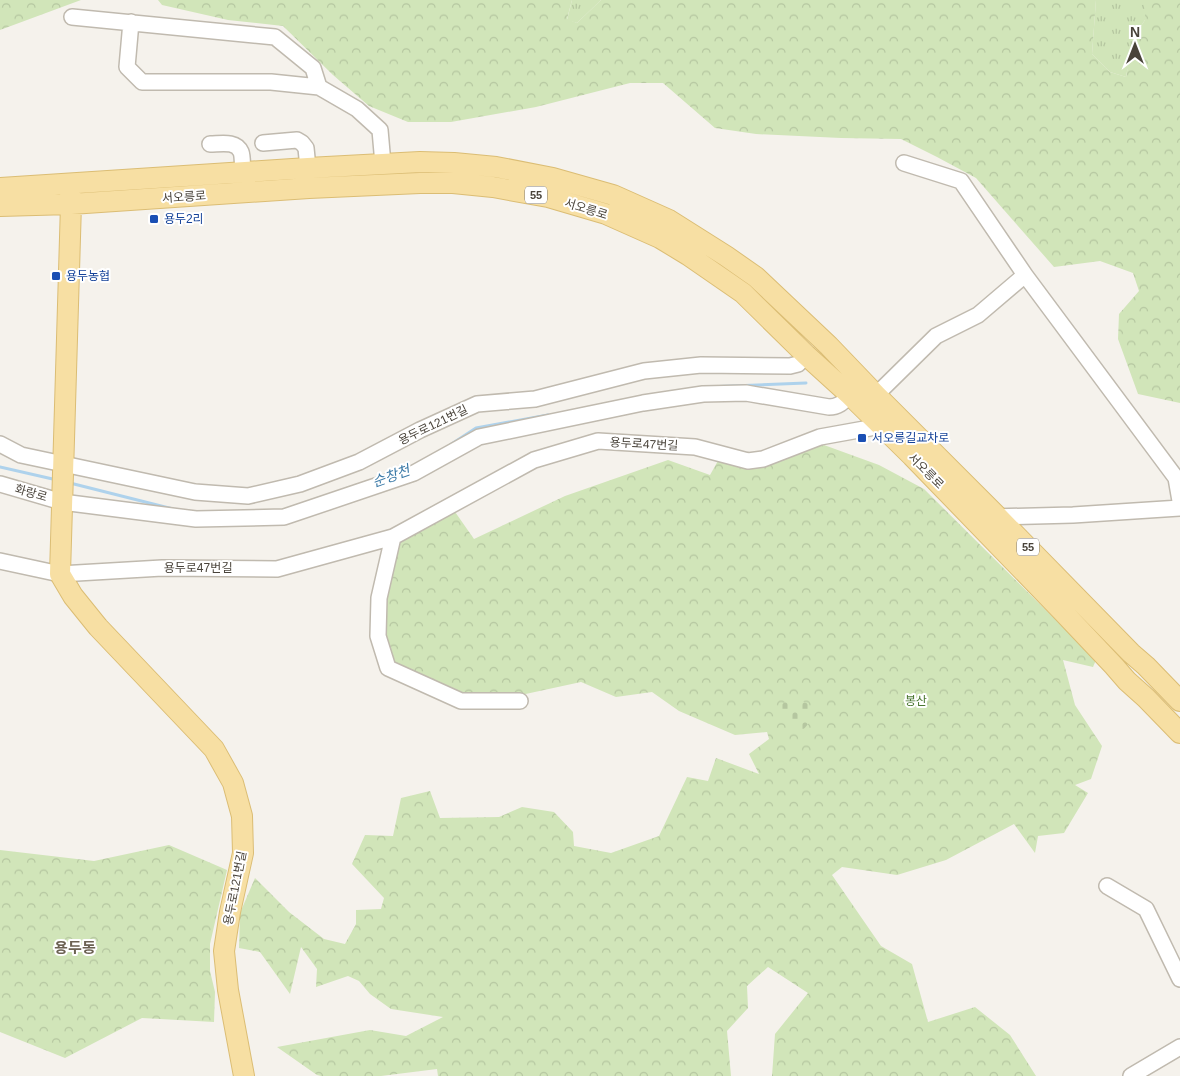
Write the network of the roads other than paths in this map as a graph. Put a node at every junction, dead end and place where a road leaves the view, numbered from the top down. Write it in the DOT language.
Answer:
graph roads {
  1 [pos="72,16"];
  2 [pos="131,22"];
  3 [pos="319,87"];
  4 [pos="263,143"];
  5 [pos="210,144"];
  6 [pos="904,163"];
  7 [pos="383,164"];
  8 [pos="308,168"];
  9 [pos="243,173"];
  10 [pos="70,183"];
  11 [pos="0,188"];
  12 [pos="71,204"];
  13 [pos="0,206"];
  14 [pos="1025,275"];
  15 [pos="806,355"];
  16 [pos="850,395"];
  17 [pos="876,395"];
  18 [pos="881,426"];
  19 [pos="0,444"];
  20 [pos="63,468"];
  21 [pos="0,484"];
  22 [pos="62,497"];
  23 [pos="1180,501"];
  24 [pos="1180,508"];
  25 [pos="998,516"];
  26 [pos="972,517"];
  27 [pos="392,537"];
  28 [pos="0,561"];
  29 [pos="60,574"];
  30 [pos="520,701"];
  31 [pos="1180,701"];
  32 [pos="1180,733"];
  33 [pos="1107,886"];
  34 [pos="1180,979"];
  35 [pos="1180,1047"];
  36 [pos="244,1076"];
  37 [pos="1131,1076"];
  1 -- 2 [label="street"];
  2 -- 3 [label="street"];
  2 -- 3 [label="street"];
  3 -- 7 [label="street"];
  4 -- 8 [label="street"];
  5 -- 9 [label="street"];
  6 -- 14 [label="street"];
  7 -- 8 [label="main road, 서오릉로 / 55"];
  7 -- 17 [label="main road, 서오릉로 / 55"];
  8 -- 9 [label="main road, 서오릉로 / 55"];
  9 -- 10 [label="main road, 서오릉로 / 55"];
  10 -- 11 [label="main road, 서오릉로"];
  10 -- 12 [label="main road"];
  12 -- 13 [label="main road, 서오릉로"];
  12 -- 15 [label="main road, 서오릉로 / 55"];
  12 -- 20 [label="main road"];
  14 -- 17 [label="street"];
  14 -- 23 [label="street"];
  15 -- 16 [label="main road, 서오릉로 / 55"];
  15 -- 20 [label="street, 용두로121번길"];
  16 -- 18 [label="main road, 서오릉로 / 55"];
  16 -- 22 [label="street, 화랑로"];
  17 -- 25 [label="main road, 서오릉로 / 55"];
  18 -- 26 [label="main road, 서오릉로 / 55"];
  18 -- 27 [label="street, 용두로47번길"];
  19 -- 20 [label="street, 용두로121번길"];
  20 -- 22 [label="main road"];
  21 -- 22 [label="street, 화랑로"];
  22 -- 29 [label="main road"];
  24 -- 25 [label="street"];
  25 -- 26 [label="street"];
  25 -- 31 [label="main road, 서오릉로 / 55"];
  26 -- 32 [label="main road, 서오릉로 / 55"];
  27 -- 29 [label="street, 용두로47번길"];
  27 -- 30 [label="street"];
  28 -- 29 [label="street, 용두로47번길"];
  29 -- 36 [label="main road, 용두로121번길"];
  33 -- 34 [label="street"];
  35 -- 37 [label="street"];
}
